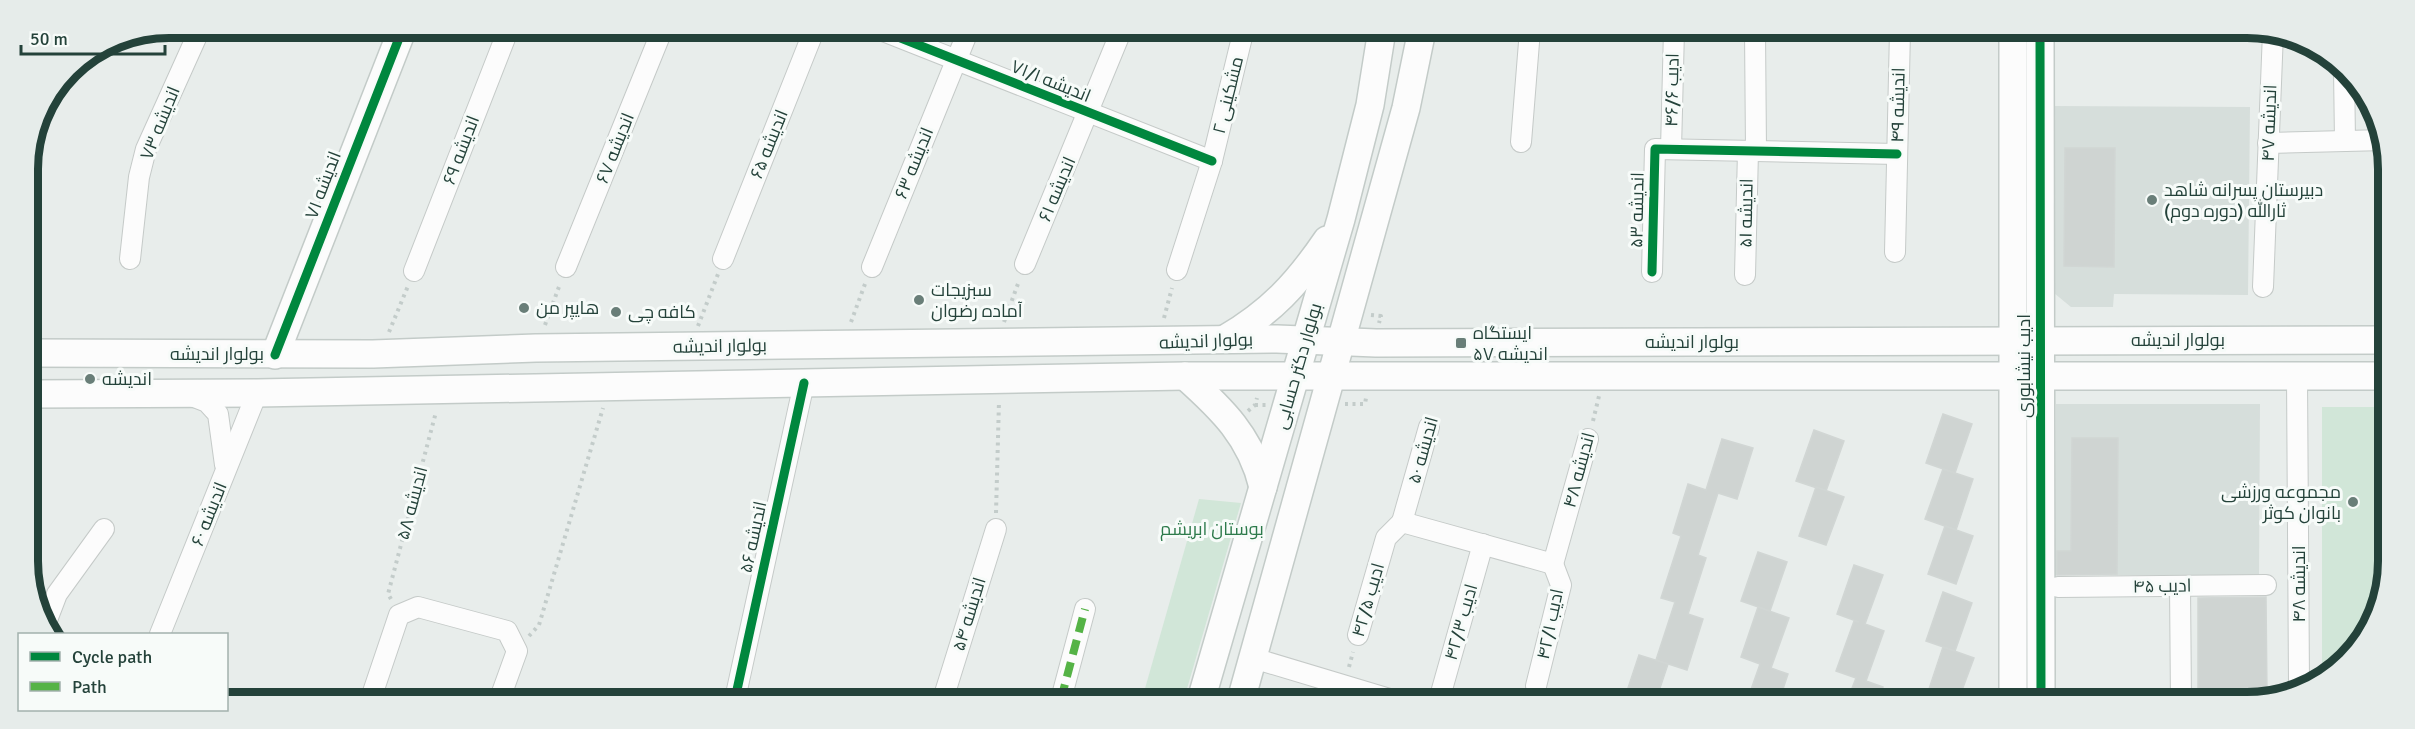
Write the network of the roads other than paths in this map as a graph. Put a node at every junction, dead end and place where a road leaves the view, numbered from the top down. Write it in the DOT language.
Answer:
graph roads {
  1 [pos="196,38"];
  2 [pos="399,38"];
  3 [pos="505,38"];
  4 [pos="659,38"];
  5 [pos="811,38"];
  6 [pos="901,38"];
  7 [pos="966,38"];
  8 [pos="1119,38"];
  9 [pos="1242,38"];
  10 [pos="1381,38"];
  11 [pos="1420,38"];
  12 [pos="1529,38"];
  13 [pos="1673,38"];
  14 [pos="1755,38"];
  15 [pos="1900,38"];
  16 [pos="2013,38"];
  17 [pos="2040,38"];
  18 [pos="2273,41"];
  19 [pos="957,60"];
  20 [pos="2344,81"];
  21 [pos="1089,114"];
  22 [pos="2374,140"];
  23 [pos="2345,141"];
  24 [pos="1521,142"];
  25 [pos="2268,143"];
  26 [pos="1663,149"];
  27 [pos="1752,151"];
  28 [pos="1897,154"];
  29 [pos="1212,161"];
  30 [pos="1341,219"];
  31 [pos="1895,252"];
  32 [pos="130,259"];
  33 [pos="723,259"];
  34 [pos="1025,264"];
  35 [pos="566,267"];
  36 [pos="872,267"];
  37 [pos="1177,270"];
  38 [pos="414,272"];
  39 [pos="1652,272"];
  40 [pos="1744,275"];
  41 [pos="2263,287"];
  42 [pos="1223,340"];
  43 [pos="1305,340"];
  44 [pos="2013,340"];
  45 [pos="2041,340"];
  46 [pos="2378,340"];
  47 [pos="1342,342"];
  48 [pos="38,353"];
  49 [pos="274,355"];
  50 [pos="1185,375"];
  51 [pos="1333,375"];
  52 [pos="1296,376"];
  53 [pos="2013,376"];
  54 [pos="2041,376"];
  55 [pos="2297,376"];
  56 [pos="2378,376"];
  57 [pos="804,383"];
  58 [pos="257,393"];
  59 [pos="38,394"];
  60 [pos="186,394"];
  61 [pos="1429,427"];
  62 [pos="1588,439"];
  63 [pos="224,476"];
  64 [pos="1263,487"];
  65 [pos="1402,522"];
  66 [pos="104,529"];
  67 [pos="996,529"];
  68 [pos="1483,544"];
  69 [pos="1553,564"];
  70 [pos="2266,585"];
  71 [pos="2180,586"];
  72 [pos="2058,587"];
  73 [pos="1085,609"];
  74 [pos="49,615"];
  75 [pos="160,633"];
  76 [pos="1358,635"];
  77 [pos="1253,658"];
  78 [pos="2299,681"];
  79 [pos="1536,686"];
  80 [pos="1243,691"];
  81 [pos="1365,691"];
  82 [pos="1441,691"];
  83 [pos="2013,691"];
  84 [pos="2041,691"];
  85 [pos="2181,691"];
  86 [pos="373,692"];
  87 [pos="502,692"];
  88 [pos="737,692"];
  89 [pos="945,692"];
  90 [pos="1063,692"];
  91 [pos="1203,692"];
  1 -- 32 [label="street, اندیشه ۷۳"];
  2 -- 49 [label="main road, اندیشه ۷۱"];
  3 -- 38 [label="street, اندیشه ۶۹"];
  4 -- 35 [label="street, اندیشه ۶۷"];
  5 -- 33 [label="street, اندیشه ۶۵"];
  6 -- 19 [label="street, اندیشه ۷۱/۱"];
  7 -- 19 [label="street, اندیشه ۶۳"];
  8 -- 21 [label="street"];
  9 -- 29 [label="street, مشکینی ۲"];
  10 -- 30 [label="main road, بولوار دکتر حسابی"];
  11 -- 47 [label="main road, بولوار دکتر حسابی"];
  12 -- 24 [label="street"];
  13 -- 26 [label="street, ادیب ۴۶/۶"];
  14 -- 27 [label="street, اندیشه ۵۱"];
  15 -- 28 [label="street, اندیشه ۴۹"];
  16 -- 44 [label="main road, ادیب نیشابوری"];
  17 -- 45 [label="main road, ادیب نیشابوری"];
  18 -- 25 [label="street, اندیشه ۴۷"];
  19 -- 21 [label="street, اندیشه ۷۱/۱"];
  19 -- 36 [label="street, اندیشه ۶۳"];
  20 -- 23 [label="street"];
  21 -- 29 [label="street, اندیشه ۷۱/۱"];
  21 -- 34 [label="street, اندیشه ۶۱"];
  22 -- 23 [label="street"];
  23 -- 25 [label="street"];
  25 -- 41 [label="street, اندیشه ۴۷"];
  26 -- 27 [label="street"];
  26 -- 39 [label="street, اندیشه ۵۳"];
  27 -- 28 [label="street"];
  27 -- 40 [label="street, اندیشه ۵۱"];
  28 -- 31 [label="street, اندیشه ۴۹"];
  29 -- 37 [label="street, مشکینی ۲"];
  30 -- 42 [label="main road"];
  30 -- 43 [label="main road, بولوار دکتر حسابی"];
  42 -- 43 [label="main road, بولوار اندیشه"];
  42 -- 49 [label="main road, بولوار اندیشه"];
  43 -- 47 [label="main road, بولوار اندیشه"];
  43 -- 52 [label="main road, بولوار دکتر حسابی"];
  44 -- 45 [label="main road, بولوار اندیشه"];
  44 -- 47 [label="main road, بولوار اندیشه"];
  44 -- 53 [label="main road, ادیب نیشابوری"];
  45 -- 46 [label="main road, بولوار اندیشه"];
  45 -- 54 [label="main road, ادیب نیشابوری"];
  47 -- 51 [label="main road, بولوار دکتر حسابی"];
  48 -- 49 [label="main road, بولوار اندیشه"];
  50 -- 52 [label="main road, بولوار اندیشه"];
  50 -- 57 [label="main road, بولوار اندیشه"];
  50 -- 64 [label="main road"];
  51 -- 52 [label="main road, بولوار اندیشه"];
  51 -- 53 [label="main road, بولوار اندیشه"];
  51 -- 77 [label="main road, بولوار دکتر حسابی"];
  52 -- 64 [label="main road, بولوار دکتر حسابی"];
  53 -- 54 [label="main road, بولوار اندیشه"];
  53 -- 83 [label="main road, ادیب نیشابوری"];
  54 -- 55 [label="main road, بولوار اندیشه"];
  54 -- 84 [label="main road, ادیب نیشابوری"];
  55 -- 56 [label="main road, بولوار اندیشه"];
  55 -- 78 [label="street, اندیشه ۴۸"];
  57 -- 58 [label="main road, بولوار اندیشه"];
  57 -- 88 [label="street, اندیشه ۵۶"];
  58 -- 60 [label="main road, بولوار اندیشه"];
  58 -- 63 [label="street, اندیشه ۶۰"];
  59 -- 60 [label="main road, بولوار اندیشه"];
  60 -- 63 [label="street"];
  61 -- 65 [label="street, اندیشه ۵۰"];
  62 -- 69 [label="street, اندیشه ۴۸"];
  63 -- 75 [label="street, اندیشه ۶۰"];
  64 -- 91 [label="main road, بولوار دکتر حسابی"];
  65 -- 68 [label="street"];
  65 -- 76 [label="street, ادیب ۴۲/۵"];
  66 -- 74 [label="street"];
  67 -- 89 [label="street, اندیشه ۵۴"];
  68 -- 69 [label="street"];
  68 -- 82 [label="street, ادیب ۴۲/۳"];
  69 -- 79 [label="street, ادیب ۴۲/۱"];
  70 -- 71 [label="street, ادیب ۴۵"];
  71 -- 72 [label="street, ادیب ۴۵"];
  71 -- 85 [label="street"];
  73 -- 90 [label="street"];
  77 -- 80 [label="main road, بولوار دکتر حسابی"];
  77 -- 81 [label="street"];
  86 -- 87 [label="street"];
}
